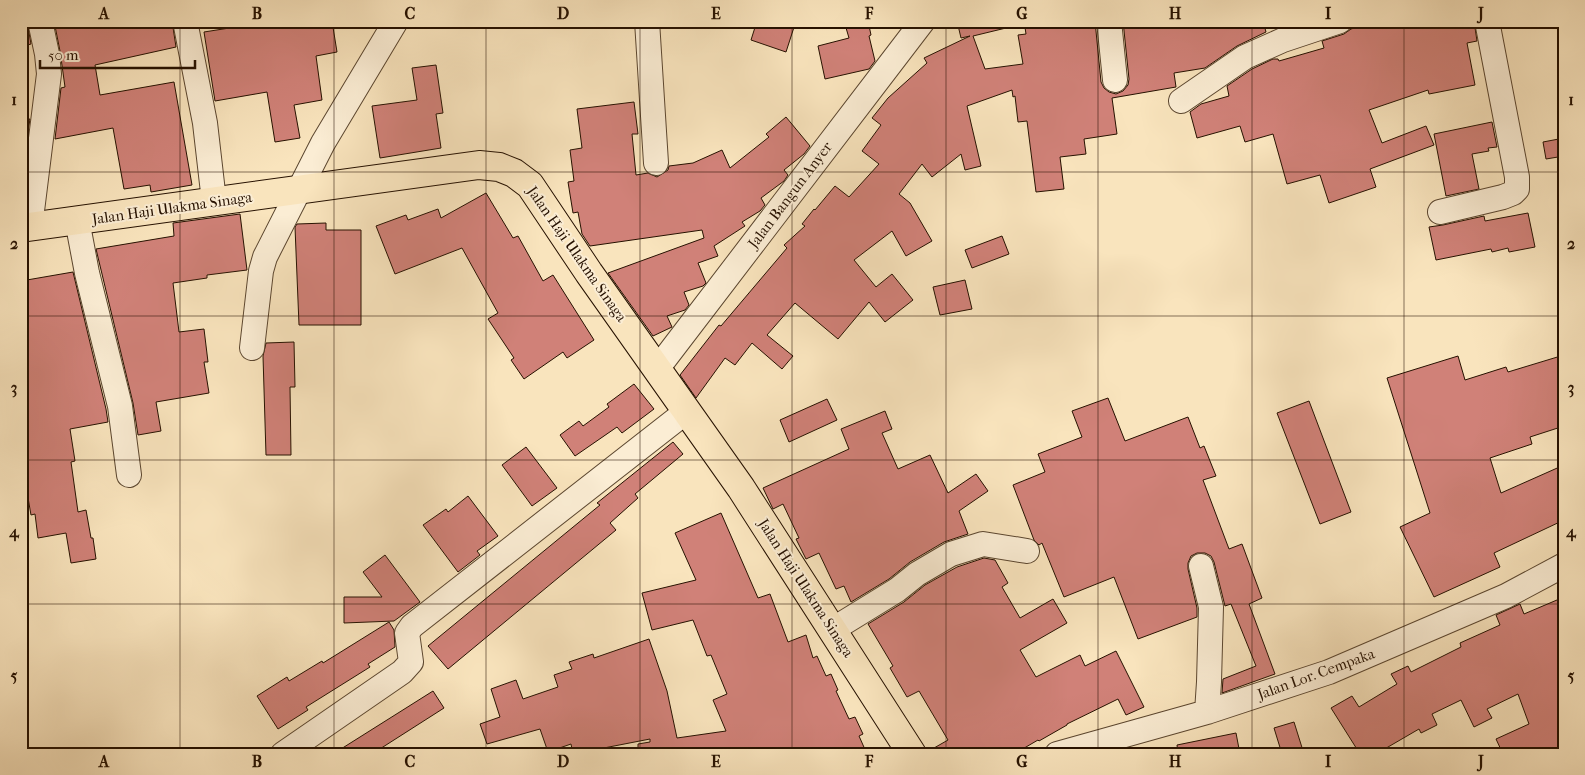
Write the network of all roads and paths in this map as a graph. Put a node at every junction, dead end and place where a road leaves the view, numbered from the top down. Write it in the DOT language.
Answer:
graph roads {
  1 [pos="40,21"];
  2 [pos="186,21"];
  3 [pos="396,21"];
  4 [pos="647,21"];
  5 [pos="923,21"];
  6 [pos="1109,21"];
  7 [pos="1340,21"];
  8 [pos="1487,21"];
  9 [pos="1280,31"];
  10 [pos="1115,80"];
  11 [pos="1181,101"];
  12 [pos="656,162"];
  13 [pos="297,191"];
  14 [pos="214,201"];
  15 [pos="1440,212"];
  16 [pos="77,220"];
  17 [pos="26,227"];
  18 [pos="252,348"];
  19 [pos="657,369"];
  20 [pos="687,411"];
  21 [pos="129,475"];
  22 [pos="1027,550"];
  23 [pos="1564,565"];
  24 [pos="1201,566"];
  25 [pos="832,630"];
  26 [pos="1207,712"];
  27 [pos="282,754"];
  28 [pos="912,754"];
  29 [pos="1057,754"];
  1 -- 17 [label="street"];
  2 -- 14 [label="street"];
  3 -- 13 [label="street"];
  4 -- 12 [label="street"];
  5 -- 19 [label="street, Jalan Bangun Anyer"];
  6 -- 10 [label="street"];
  7 -- 9 [label="street"];
  8 -- 15 [label="street"];
  9 -- 11 [label="street"];
  13 -- 14 [label="main road, Jalan Haji Ulakma Sinaga"];
  13 -- 18 [label="street"];
  13 -- 19 [label="main road, Jalan Haji Ulakma Sinaga"];
  14 -- 16 [label="main road, Jalan Haji Ulakma Sinaga"];
  16 -- 17 [label="main road, Jalan Haji Ulakma Sinaga"];
  16 -- 21 [label="street"];
  19 -- 20 [label="main road, Jalan Haji Ulakma Sinaga"];
  20 -- 25 [label="main road, Jalan Haji Ulakma Sinaga"];
  20 -- 27 [label="street"];
  22 -- 25 [label="street"];
  23 -- 26 [label="street, Jalan Lor. Cempaka"];
  24 -- 26 [label="street"];
  25 -- 28 [label="main road, Jalan Haji Ulakma Sinaga"];
  26 -- 29 [label="street, Jalan Lor. Cempaka"];
}
